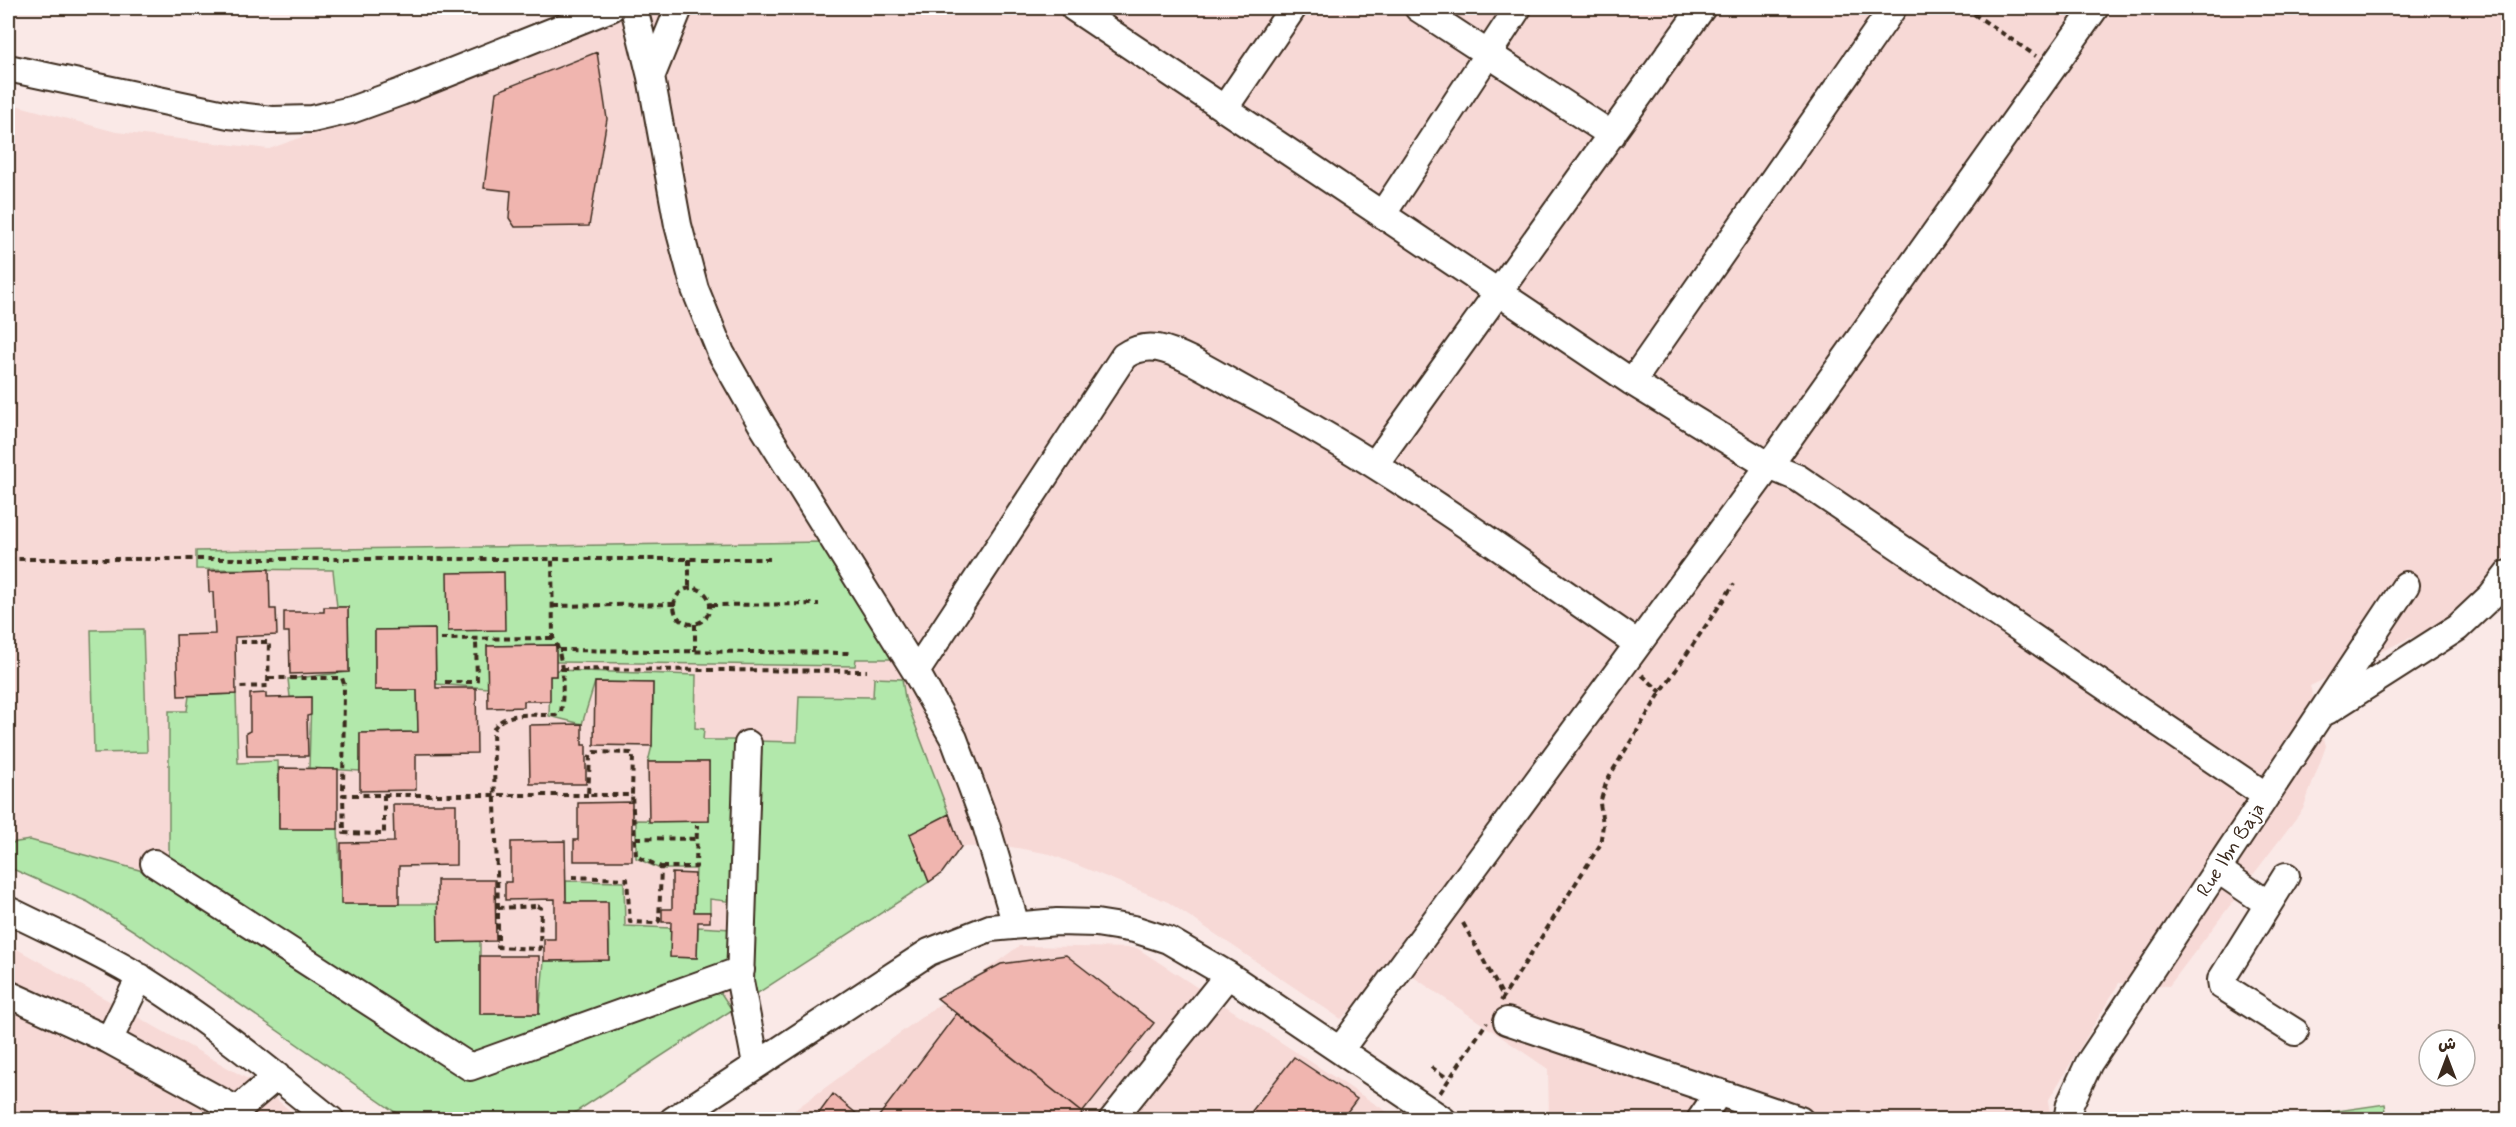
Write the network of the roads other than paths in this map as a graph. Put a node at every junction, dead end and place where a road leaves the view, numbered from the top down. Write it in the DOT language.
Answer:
graph roads {
  1 [pos="634,8"];
  2 [pos="679,8"];
  3 [pos="1074,8"];
  4 [pos="1293,8"];
  5 [pos="1418,8"];
  6 [pos="1518,8"];
  7 [pos="1702,8"];
  8 [pos="1893,8"];
  9 [pos="2096,8"];
  10 [pos="592,10"];
  11 [pos="1488,54"];
  12 [pos="8,68"];
  13 [pos="651,77"];
  14 [pos="1224,108"];
  15 [pos="1612,135"];
  16 [pos="1382,215"];
  17 [pos="1499,293"];
  18 [pos="1632,382"];
  19 [pos="1375,464"];
  20 [pos="1769,466"];
  21 [pos="2508,574"];
  22 [pos="2406,585"];
  23 [pos="1638,644"];
  24 [pos="916,672"];
  25 [pos="2317,717"];
  26 [pos="748,744"];
  27 [pos="2265,795"];
  28 [pos="154,863"];
  29 [pos="2217,869"];
  30 [pos="2286,876"];
  31 [pos="2268,904"];
  32 [pos="8,910"];
  33 [pos="1016,925"];
  34 [pos="741,970"];
  35 [pos="1228,975"];
  36 [pos="140,977"];
  37 [pos="8,994"];
  38 [pos="1499,1014"];
  39 [pos="2295,1032"];
  40 [pos="109,1040"];
  41 [pos="1340,1050"];
  42 [pos="756,1064"];
  43 [pos="277,1076"];
  44 [pos="1719,1092"];
  45 [pos="231,1115"];
  46 [pos="1436,1115"];
  47 [pos="328,1118"];
  48 [pos="673,1119"];
  49 [pos="1112,1119"];
  50 [pos="1700,1119"];
  51 [pos="1800,1119"];
  52 [pos="2067,1119"];
  1 -- 13 [label="street"];
  2 -- 13 [label="street"];
  3 -- 14 [label="street"];
  4 -- 14 [label="street"];
  5 -- 11 [label="street"];
  6 -- 11 [label="street"];
  7 -- 15 [label="street"];
  8 -- 18 [label="street"];
  9 -- 20 [label="street"];
  10 -- 12 [label="street"];
  11 -- 15 [label="street"];
  11 -- 16 [label="street"];
  13 -- 24 [label="street"];
  14 -- 16 [label="street"];
  15 -- 17 [label="street"];
  16 -- 17 [label="street"];
  17 -- 18 [label="street"];
  17 -- 19 [label="street"];
  18 -- 20 [label="street"];
  19 -- 23 [label="street"];
  19 -- 24 [label="street"];
  20 -- 23 [label="street"];
  20 -- 27 [label="street"];
  21 -- 25 [label="street"];
  22 -- 25 [label="street, Rue Ibn Baja"];
  23 -- 41 [label="street"];
  24 -- 33 [label="street"];
  25 -- 27 [label="street, Rue Ibn Baja"];
  26 -- 34 [label="street"];
  27 -- 29 [label="street, Rue Ibn Baja"];
  28 -- 34 [label="street"];
  29 -- 31 [label="street"];
  29 -- 52 [label="street, Rue Ibn Baja"];
  30 -- 31 [label="street"];
  31 -- 39 [label="street"];
  32 -- 36 [label="street"];
  33 -- 35 [label="street"];
  33 -- 42 [label="street"];
  34 -- 42 [label="street"];
  35 -- 41 [label="street"];
  35 -- 49 [label="street"];
  36 -- 40 [label="street"];
  36 -- 43 [label="street"];
  37 -- 40 [label="street"];
  38 -- 44 [label="street"];
  40 -- 45 [label="street"];
  41 -- 46 [label="street"];
  42 -- 48 [label="street"];
  43 -- 45 [label="street"];
  43 -- 47 [label="street"];
  44 -- 50 [label="street"];
  44 -- 51 [label="street"];
}
